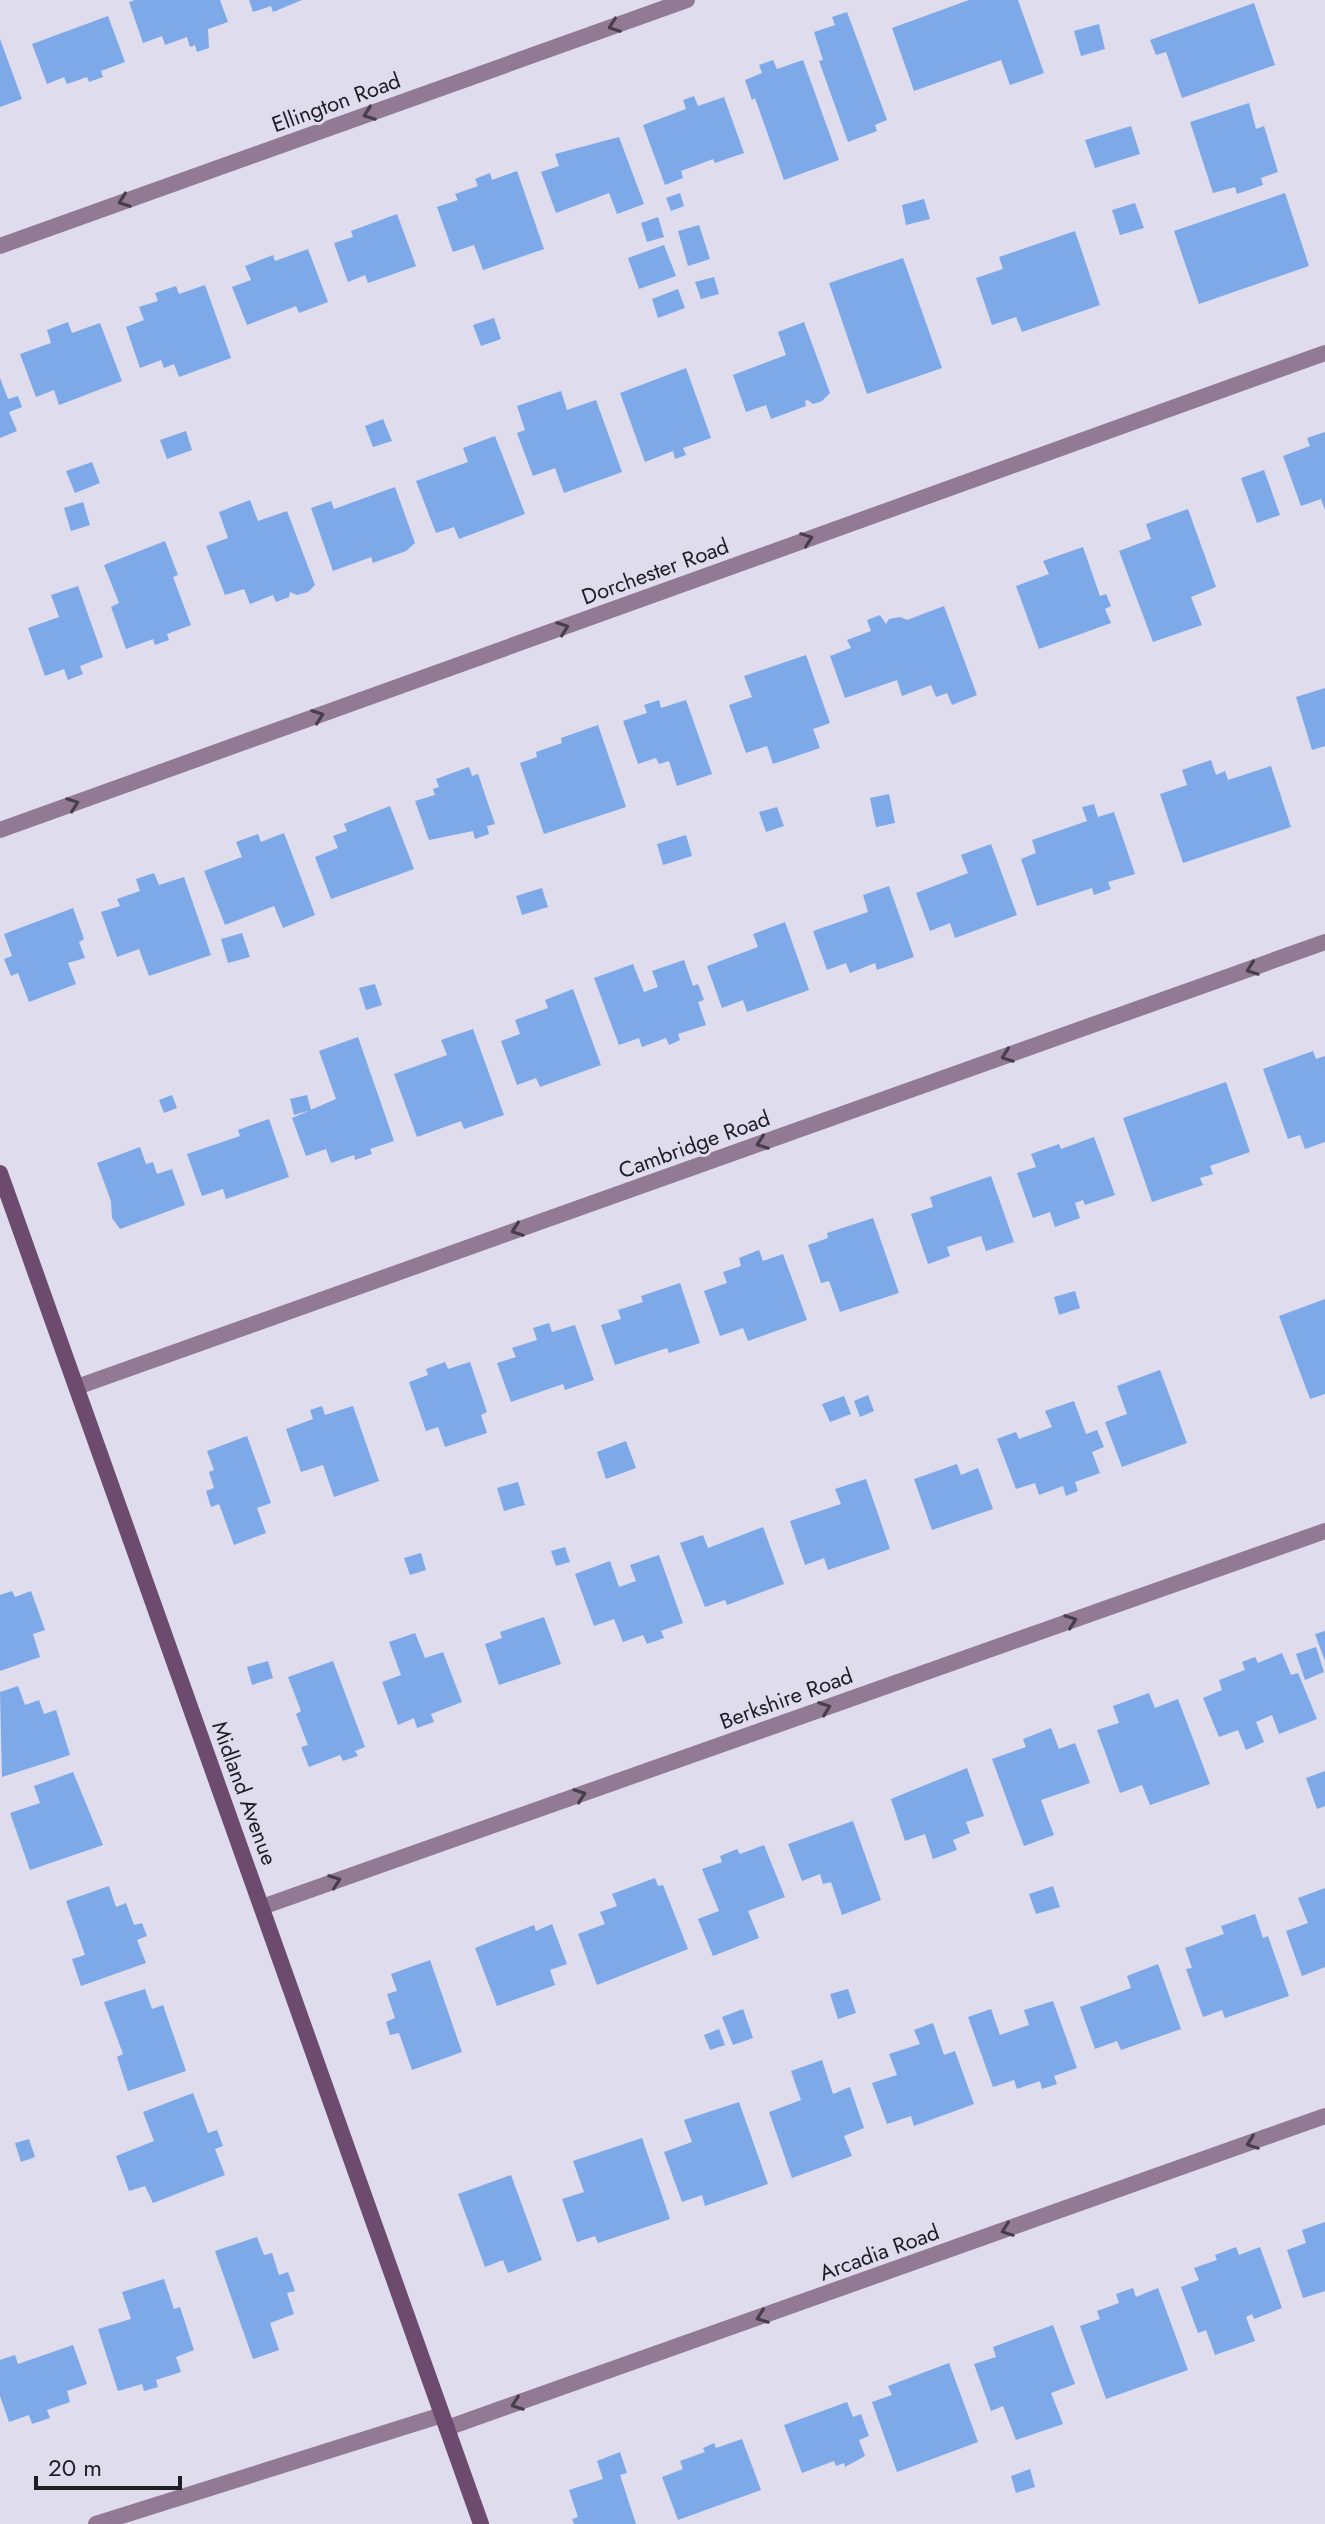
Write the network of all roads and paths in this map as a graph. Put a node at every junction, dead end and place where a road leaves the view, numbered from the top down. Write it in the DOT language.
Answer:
graph roads {
  1 [pos="687,0"];
  2 [pos="0,246"];
  3 [pos="1325,353"];
  4 [pos="0,830"];
  5 [pos="1325,942"];
  6 [pos="0,1173"];
  7 [pos="77,1387"];
  8 [pos="1325,1531"];
  9 [pos="262,1907"];
  10 [pos="1325,2116"];
  11 [pos="444,2422"];
  12 [pos="96,2524"];
  13 [pos="481,2524"];
  1 -- 2 [label="street, Ellington Road, one-way"];
  4 -- 3 [label="street, Dorchester Road, one-way"];
  5 -- 7 [label="street, Cambridge Road, one-way"];
  6 -- 7 [label="street, Midland Avenue"];
  7 -- 9 [label="street, Midland Avenue"];
  9 -- 8 [label="street, Berkshire Road, one-way"];
  9 -- 11 [label="street, Midland Avenue"];
  10 -- 11 [label="street, Arcadia Road, one-way"];
  11 -- 12 [label="street, Arcadia Road"];
  11 -- 13 [label="street, Midland Avenue"];
}
